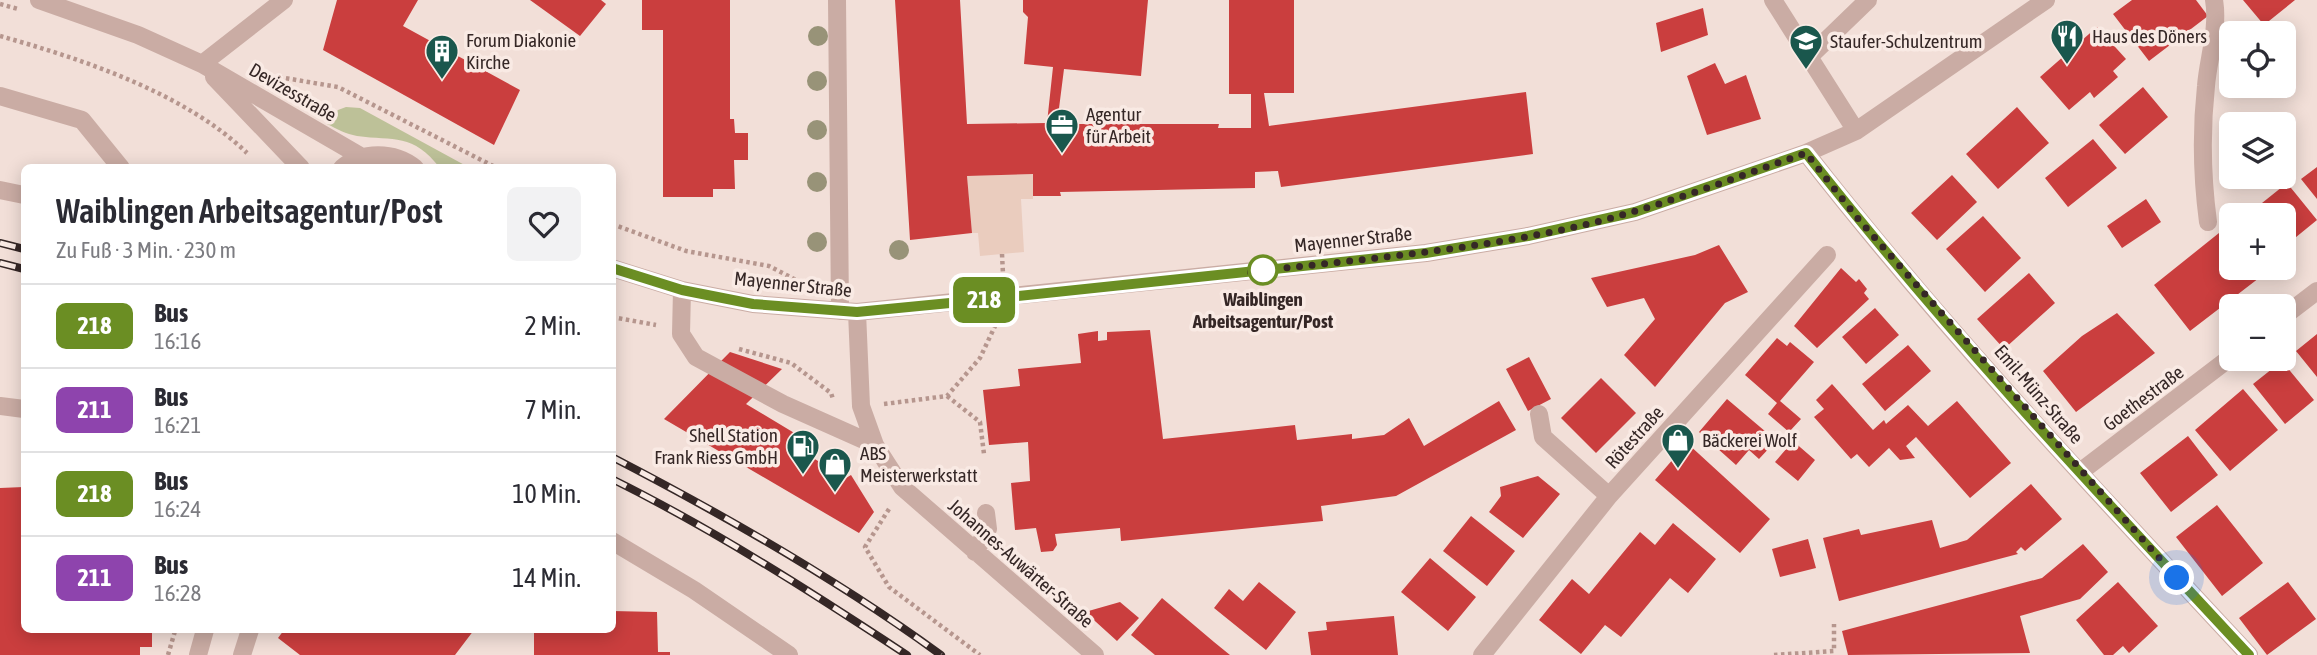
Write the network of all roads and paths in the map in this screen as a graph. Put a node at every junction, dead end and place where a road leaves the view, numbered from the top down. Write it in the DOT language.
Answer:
graph roads {
  1 [pos="39,0"];
  2 [pos="284,0"];
  3 [pos="837,0"];
  4 [pos="1773,0"];
  5 [pos="1868,0"];
  6 [pos="2046,0"];
  7 [pos="2214,0"];
  8 [pos="0,36"];
  9 [pos="1809,57"];
  10 [pos="202,64"];
  11 [pos="338,87"];
  12 [pos="0,96"];
  13 [pos="1856,131"];
  14 [pos="233,139"];
  15 [pos="1806,153"];
  16 [pos="362,157"];
  17 [pos="118,164"];
  18 [pos="297,164"];
  19 [pos="349,164"];
  20 [pos="407,164"];
  21 [pos="489,164"];
  22 [pos="0,190"];
  23 [pos="21,194"];
  24 [pos="2208,222"];
  25 [pos="616,225"];
  26 [pos="1827,256"];
  27 [pos="616,269"];
  28 [pos="682,290"];
  29 [pos="2317,291"];
  30 [pos="1005,298"];
  31 [pos="2296,307"];
  32 [pos="846,308"];
  33 [pos="2219,366"];
  34 [pos="947,396"];
  35 [pos="0,406"];
  36 [pos="861,406"];
  37 [pos="21,409"];
  38 [pos="1539,414"];
  39 [pos="875,444"];
  40 [pos="984,454"];
  41 [pos="2080,472"];
  42 [pos="902,487"];
  43 [pos="1609,496"];
  44 [pos="986,513"];
  45 [pos="616,543"];
  46 [pos="975,552"];
  47 [pos="1834,624"];
  48 [pos="175,633"];
  49 [pos="204,633"];
  50 [pos="249,633"];
  51 [pos="168,655"];
  52 [pos="198,655"];
  53 [pos="242,655"];
  54 [pos="789,655"];
  55 [pos="980,655"];
  56 [pos="1095,655"];
  57 [pos="1482,655"];
  58 [pos="1774,655"];
  59 [pos="2249,655"];
  1 -- 10 [label="street, Devizesstraße"];
  2 -- 10 [label="street"];
  3 -- 32 [label="street, Johannes-Auwärter-Straße"];
  4 -- 9 [label="street"];
  5 -- 9 [label="street"];
  6 -- 13 [label="street, Mayenner Straße"];
  7 -- 24 [label="street"];
  8 -- 14 [label="path"];
  9 -- 13 [label="street"];
  10 -- 16 [label="street, Devizesstraße"];
  10 -- 18 [label="street, Devizesstraße"];
  11 -- 21 [label="path"];
  12 -- 17 [label="street"];
  13 -- 15 [label="street, Mayenner Straße"];
  15 -- 30 [label="street, Mayenner Straße"];
  15 -- 41 [label="street, Emil-Münz-Straße"];
  16 -- 19 [label="street"];
  16 -- 20 [label="street"];
  22 -- 23 [label="street"];
  25 -- 32 [label="path"];
  26 -- 43 [label="street, Rötestraße"];
  27 -- 28 [label="street, Mayenner Straße"];
  28 -- 32 [label="street, Mayenner Straße"];
  28 -- 39 [label="street"];
  29 -- 31 [label="street"];
  30 -- 32 [label="street, Mayenner Straße"];
  30 -- 34 [label="path"];
  32 -- 36 [label="street, Johannes-Auwärter-Straße"];
  33 -- 41 [label="street, Goethestraße"];
  34 -- 36 [label="path"];
  34 -- 40 [label="path"];
  35 -- 37 [label="street"];
  36 -- 39 [label="street, Johannes-Auwärter-Straße"];
  38 -- 43 [label="street"];
  39 -- 42 [label="street, Johannes-Auwärter-Straße"];
  41 -- 59 [label="street, Emil-Münz-Straße"];
  42 -- 46 [label="street, Johannes-Auwärter-Straße"];
  42 -- 55 [label="path"];
  43 -- 57 [label="street, Rötestraße"];
  44 -- 46 [label="street"];
  45 -- 54 [label="street"];
  46 -- 56 [label="street, Johannes-Auwärter-Straße"];
  47 -- 58 [label="path"];
  48 -- 51 [label="path"];
  49 -- 52 [label="street"];
  50 -- 53 [label="street"];
}
